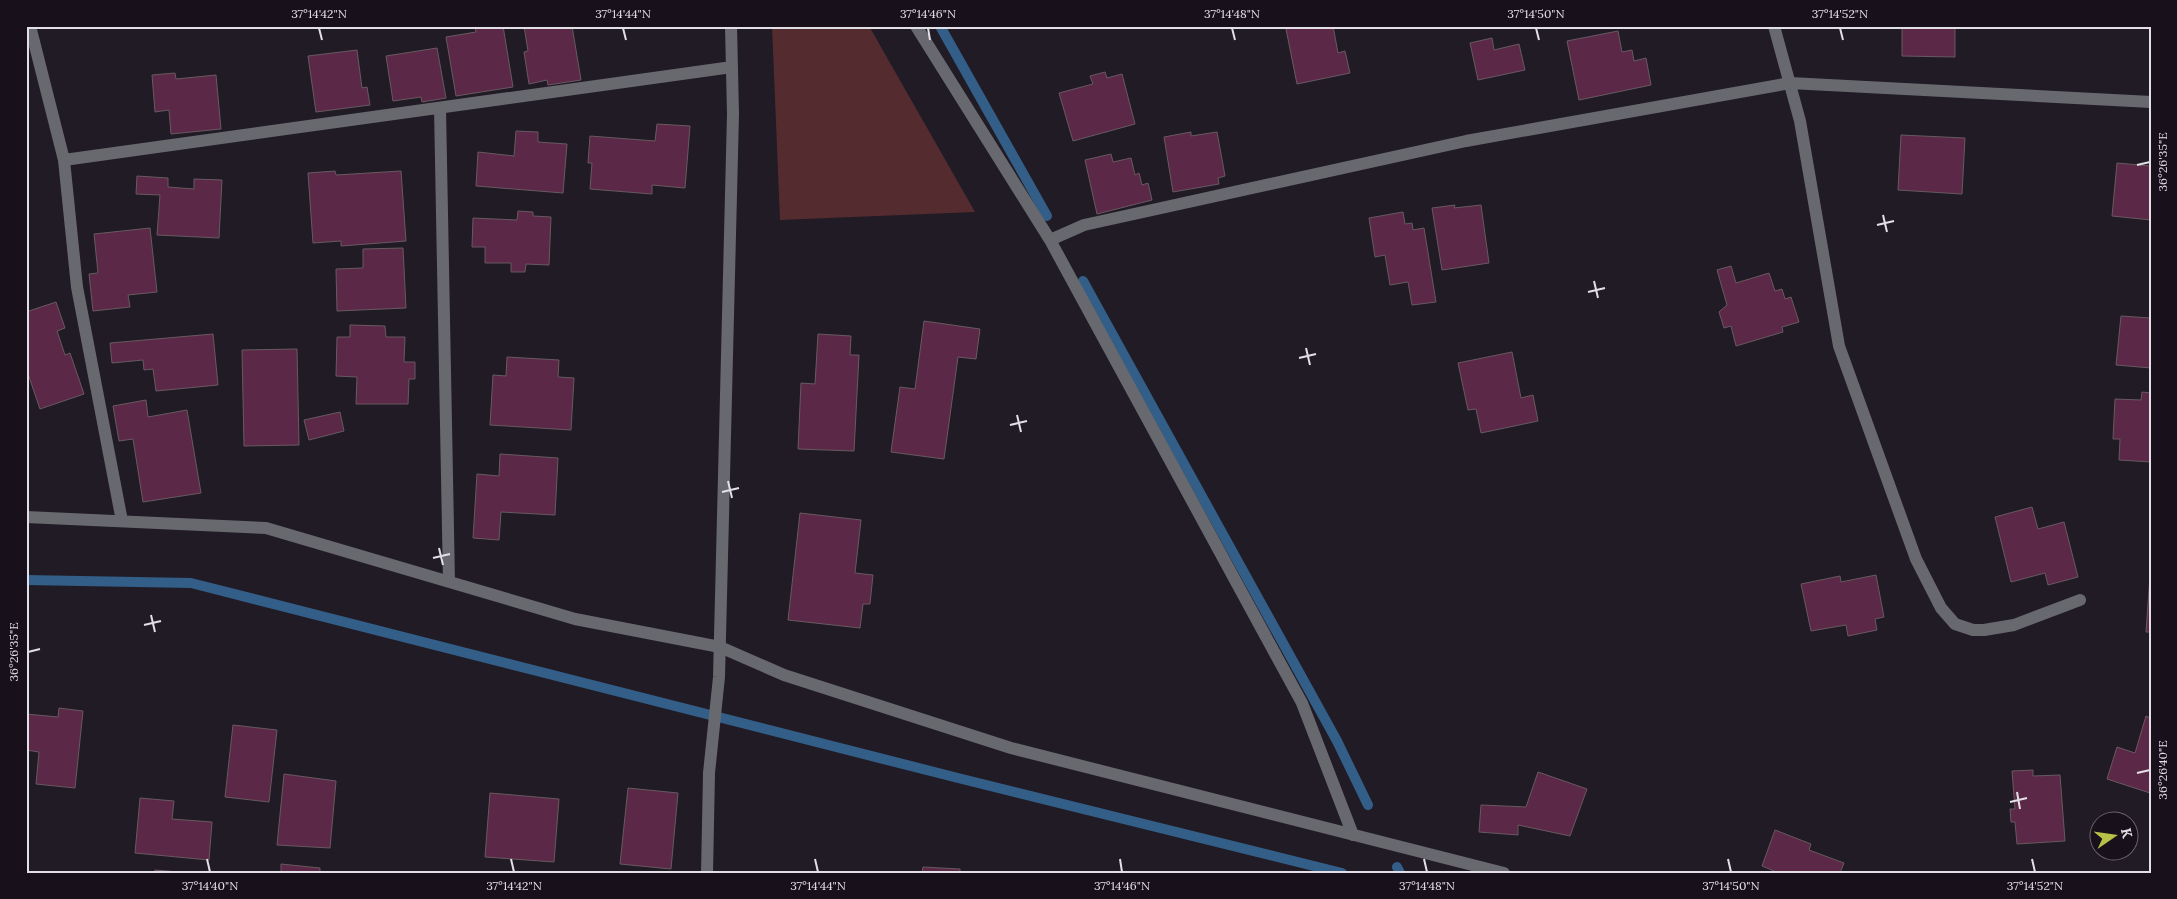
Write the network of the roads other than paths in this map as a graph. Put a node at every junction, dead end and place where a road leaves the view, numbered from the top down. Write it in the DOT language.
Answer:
graph roads {
  1 [pos="30,26"];
  2 [pos="731,26"];
  3 [pos="916,26"];
  4 [pos="1774,26"];
  5 [pos="732,67"];
  6 [pos="1790,83"];
  7 [pos="2151,102"];
  8 [pos="440,108"];
  9 [pos="64,160"];
  10 [pos="1050,240"];
  11 [pos="26,517"];
  12 [pos="122,521"];
  13 [pos="449,582"];
  14 [pos="2080,600"];
  15 [pos="720,647"];
  16 [pos="1353,835"];
  17 [pos="707,873"];
  18 [pos="1504,873"];
  1 -- 9 [label="street"];
  2 -- 5 [label="street"];
  3 -- 10 [label="street"];
  4 -- 6 [label="street"];
  5 -- 8 [label="street"];
  5 -- 15 [label="street"];
  6 -- 7 [label="street"];
  6 -- 10 [label="street"];
  6 -- 14 [label="street"];
  8 -- 9 [label="street"];
  8 -- 13 [label="street"];
  9 -- 12 [label="street"];
  10 -- 16 [label="street"];
  11 -- 12 [label="street"];
  12 -- 13 [label="street"];
  13 -- 15 [label="street"];
  15 -- 16 [label="street"];
  15 -- 17 [label="street"];
  16 -- 18 [label="street"];
}
